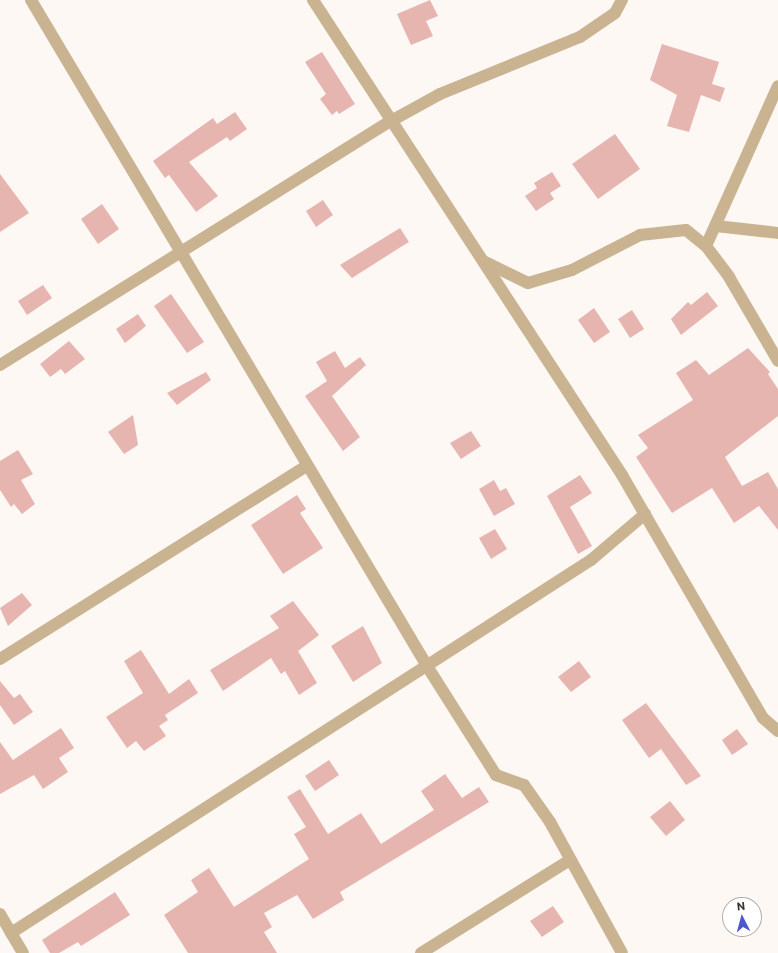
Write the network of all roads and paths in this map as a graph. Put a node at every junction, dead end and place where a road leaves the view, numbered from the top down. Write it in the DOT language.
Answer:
graph roads {
  1 [pos="30,0"];
  2 [pos="313,0"];
  3 [pos="622,0"];
  4 [pos="778,86"];
  5 [pos="391,121"];
  6 [pos="716,226"];
  7 [pos="778,233"];
  8 [pos="706,246"];
  9 [pos="181,252"];
  10 [pos="482,261"];
  11 [pos="778,362"];
  12 [pos="0,365"];
  13 [pos="305,467"];
  14 [pos="645,514"];
  15 [pos="0,659"];
  16 [pos="427,666"];
  17 [pos="778,731"];
  18 [pos="570,860"];
  19 [pos="0,914"];
  20 [pos="11,933"];
  21 [pos="23,953"];
  22 [pos="421,953"];
  23 [pos="622,953"];
  1 -- 9 [label="street"];
  2 -- 5 [label="street"];
  3 -- 5 [label="street"];
  4 -- 6 [label="street"];
  5 -- 9 [label="street"];
  5 -- 10 [label="street"];
  6 -- 7 [label="street"];
  6 -- 8 [label="street"];
  8 -- 10 [label="street"];
  8 -- 11 [label="street"];
  9 -- 12 [label="street"];
  9 -- 13 [label="street"];
  10 -- 14 [label="street"];
  13 -- 15 [label="street"];
  13 -- 16 [label="street"];
  14 -- 16 [label="street"];
  14 -- 17 [label="street"];
  16 -- 18 [label="street"];
  16 -- 20 [label="street"];
  18 -- 22 [label="street"];
  18 -- 23 [label="street"];
  19 -- 20 [label="street"];
  20 -- 21 [label="street"];
}
